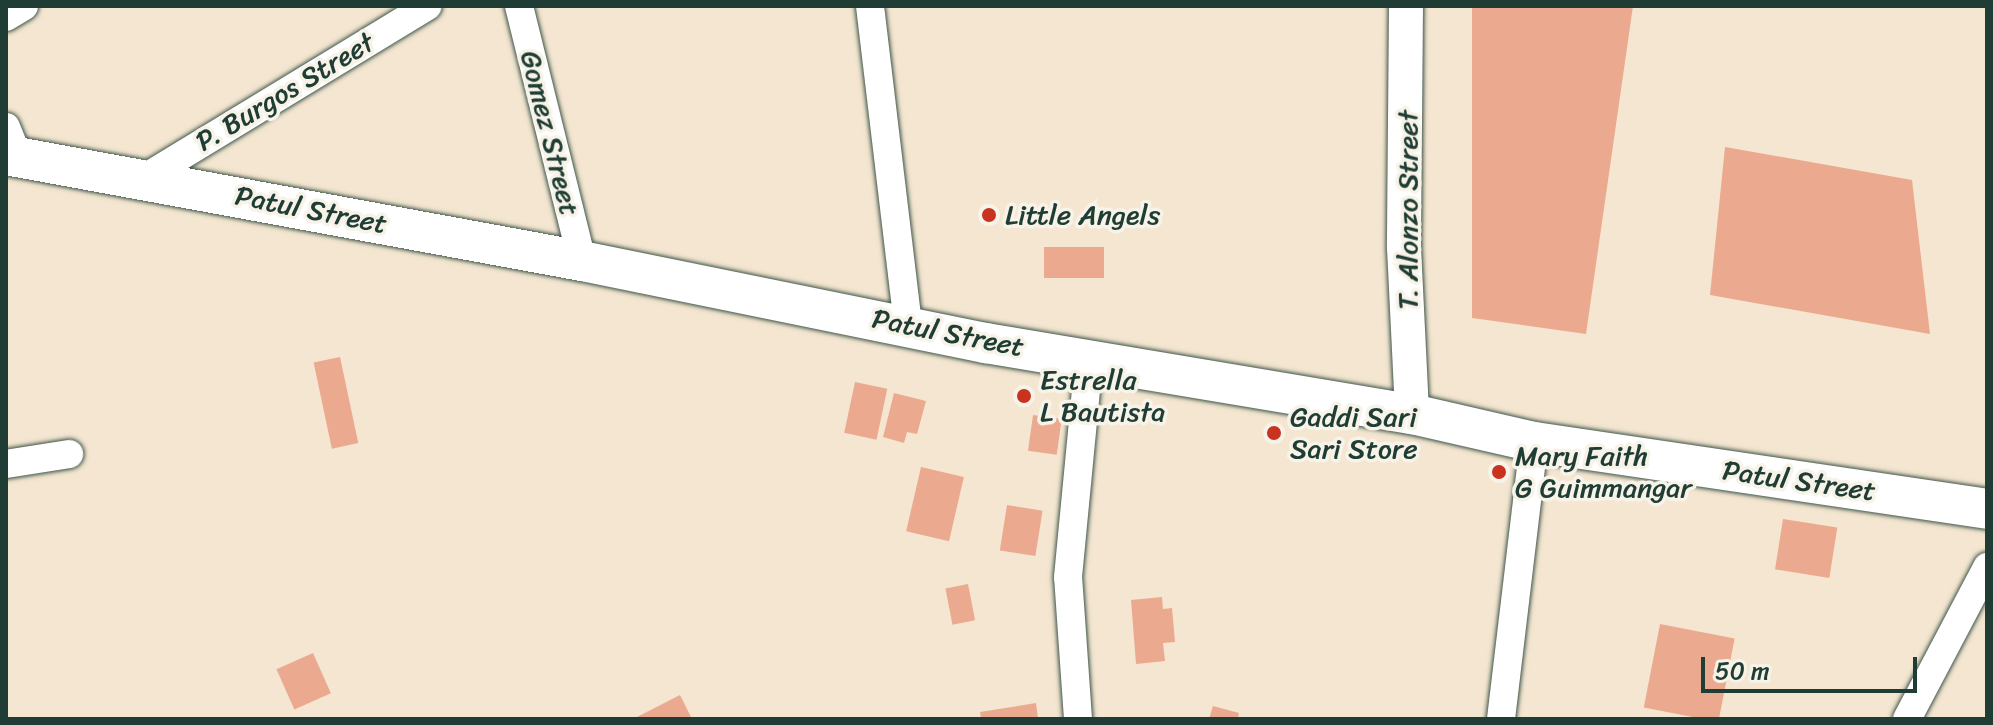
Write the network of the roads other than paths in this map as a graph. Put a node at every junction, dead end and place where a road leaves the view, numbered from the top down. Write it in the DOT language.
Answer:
graph roads {
  1 [pos="24,6"];
  2 [pos="428,6"];
  3 [pos="519,6"];
  4 [pos="870,6"];
  5 [pos="1406,6"];
  6 [pos="6,17"];
  7 [pos="10,147"];
  8 [pos="143,179"];
  9 [pos="582,261"];
  10 [pos="908,326"];
  11 [pos="1089,358"];
  12 [pos="1412,414"];
  13 [pos="1534,442"];
  14 [pos="69,454"];
  15 [pos="6,464"];
  16 [pos="1987,509"];
  17 [pos="1987,567"];
  18 [pos="1078,719"];
  19 [pos="1501,719"];
  20 [pos="1907,719"];
  1 -- 6 [label="street"];
  2 -- 8 [label="street, P. Burgos Street"];
  3 -- 9 [label="street, Gomez Street"];
  4 -- 10 [label="street"];
  5 -- 12 [label="street, T. Alonzo Street"];
  7 -- 8 [label="main road, Patul Street"];
  8 -- 9 [label="main road, Patul Street"];
  9 -- 10 [label="main road, Patul Street"];
  10 -- 11 [label="main road, Patul Street"];
  11 -- 12 [label="main road, Patul Street"];
  11 -- 18 [label="street"];
  12 -- 13 [label="main road, Patul Street"];
  13 -- 16 [label="main road, Patul Street"];
  13 -- 19 [label="street"];
  14 -- 15 [label="street"];
  17 -- 20 [label="street"];
}
